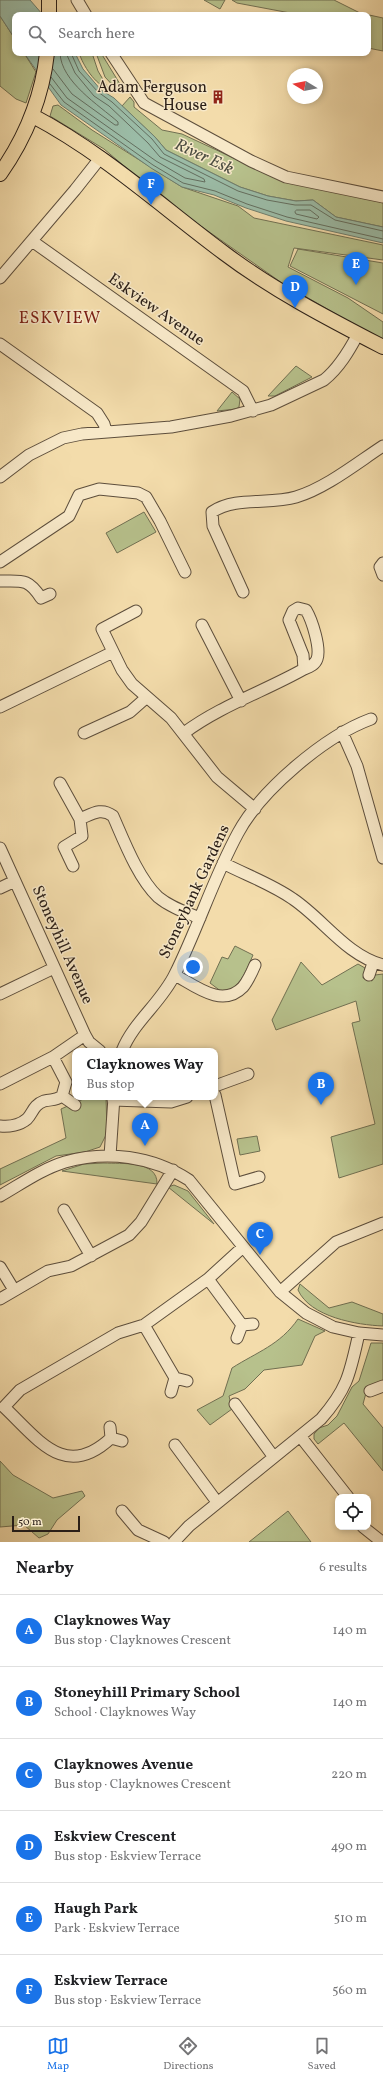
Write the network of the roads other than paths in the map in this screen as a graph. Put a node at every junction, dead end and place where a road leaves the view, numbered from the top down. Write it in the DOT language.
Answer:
graph roads {
  1 [pos="76,0"];
  2 [pos="84,12"];
  3 [pos="46,56"];
  4 [pos="113,56"];
  5 [pos="33,116"];
  6 [pos="101,157"];
  7 [pos="0,174"];
  8 [pos="383,197"];
  9 [pos="32,241"];
  10 [pos="0,278"];
  11 [pos="358,334"];
  12 [pos="0,344"];
  13 [pos="383,347"];
  14 [pos="253,411"];
  15 [pos="106,431"];
  16 [pos="383,446"];
  17 [pos="0,477"];
  18 [pos="0,562"];
  19 [pos="383,563"];
  20 [pos="185,572"];
  21 [pos="383,575"];
  22 [pos="0,581"];
  23 [pos="243,592"];
  24 [pos="50,594"];
  25 [pos="136,611"];
  26 [pos="202,625"];
  27 [pos="112,652"];
  28 [pos="304,669"];
  29 [pos="147,698"];
  30 [pos="241,701"];
  31 [pos="0,707"];
  32 [pos="371,719"];
  33 [pos="342,732"];
  34 [pos="84,733"];
  35 [pos="184,733"];
  36 [pos="60,783"];
  37 [pos="255,809"];
  38 [pos="80,819"];
  39 [pos="0,848"];
  40 [pos="383,858"];
  41 [pos="223,863"];
  42 [pos="73,866"];
  43 [pos="15,881"];
  44 [pos="0,888"];
  45 [pos="200,918"];
  46 [pos="378,964"];
  47 [pos="54,968"];
  48 [pos="252,968"];
  49 [pos="175,975"];
  50 [pos="369,975"];
  51 [pos="0,994"];
  52 [pos="85,1035"];
  53 [pos="96,1048"];
  54 [pos="123,1048"];
  55 [pos="53,1057"];
  56 [pos="248,1074"];
  57 [pos="0,1084"];
  58 [pos="218,1085"];
  59 [pos="62,1096"];
  60 [pos="114,1100"];
  61 [pos="142,1100"];
  62 [pos="177,1100"];
  63 [pos="216,1100"];
  64 [pos="75,1105"];
  65 [pos="0,1126"];
  66 [pos="110,1156"];
  67 [pos="173,1170"];
  68 [pos="260,1177"];
  69 [pos="0,1196"];
  70 [pos="64,1210"];
  71 [pos="383,1223"];
  72 [pos="244,1247"];
  73 [pos="91,1256"];
  74 [pos="0,1267"];
  75 [pos="208,1279"];
  76 [pos="14,1290"];
  77 [pos="280,1292"];
  78 [pos="0,1298"];
  79 [pos="144,1326"];
  80 [pos="359,1333"];
  81 [pos="383,1335"];
  82 [pos="238,1338"];
  83 [pos="175,1378"];
  84 [pos="187,1381"];
  85 [pos="383,1386"];
  86 [pos="370,1391"];
  87 [pos="171,1392"];
  88 [pos="234,1404"];
  89 [pos="2,1405"];
  90 [pos="114,1435"];
  91 [pos="300,1436"];
  92 [pos="175,1445"];
  93 [pos="273,1456"];
  94 [pos="346,1494"];
  95 [pos="217,1502"];
  96 [pos="122,1512"];
  97 [pos="367,1530"];
  98 [pos="382,1541"];
  99 [pos="164,1542"];
  100 [pos="174,1542"];
  1 -- 2 [label="street"];
  3 -- 5 [label="main road"];
  4 -- 8 [label="street"];
  5 -- 6 [label="main road"];
  5 -- 7 [label="main road"];
  6 -- 9 [label="street"];
  6 -- 11 [label="main road"];
  9 -- 10 [label="street"];
  9 -- 14 [label="street, Eskview Avenue"];
  11 -- 13 [label="main road"];
  11 -- 14 [label="street"];
  12 -- 15 [label="street"];
  14 -- 15 [label="street"];
  15 -- 17 [label="street"];
  16 -- 23 [label="street"];
  18 -- 20 [label="street"];
  19 -- 21 [label="street"];
  22 -- 24 [label="street"];
  25 -- 27 [label="street"];
  26 -- 30 [label="street"];
  27 -- 29 [label="street"];
  27 -- 31 [label="street"];
  28 -- 28 [label="street"];
  28 -- 30 [label="street"];
  29 -- 34 [label="street"];
  29 -- 35 [label="street"];
  30 -- 35 [label="street"];
  32 -- 33 [label="street, Stoneybank Gardens"];
  33 -- 37 [label="street, Stoneybank Gardens"];
  33 -- 40 [label="street"];
  35 -- 37 [label="street"];
  36 -- 38 [label="street"];
  37 -- 41 [label="street, Stoneybank Gardens"];
  38 -- 42 [label="street"];
  38 -- 45 [label="street"];
  39 -- 43 [label="street, Stoneyhill Avenue"];
  41 -- 45 [label="street, Stoneybank Gardens"];
  41 -- 46 [label="street"];
  43 -- 44 [label="street"];
  43 -- 47 [label="street, Stoneyhill Avenue"];
  45 -- 49 [label="street, Stoneybank Gardens"];
  46 -- 50 [label="street"];
  47 -- 51 [label="street"];
  47 -- 52 [label="street, Stoneyhill Avenue"];
  48 -- 49 [label="street"];
  49 -- 54 [label="street, Stoneybank Gardens"];
  52 -- 53 [label="street, Stoneyhill Avenue"];
  52 -- 55 [label="street"];
  55 -- 57 [label="street"];
  55 -- 59 [label="street"];
  56 -- 58 [label="street"];
  59 -- 64 [label="street"];
  59 -- 65 [label="street"];
  60 -- 66 [label="street"];
  61 -- 62 [label="street"];
  63 -- 68 [label="street"];
  66 -- 67 [label="street"];
  66 -- 69 [label="street"];
  67 -- 72 [label="street"];
  67 -- 73 [label="street"];
  70 -- 73 [label="street"];
  71 -- 77 [label="street"];
  72 -- 75 [label="street"];
  72 -- 77 [label="street"];
  73 -- 76 [label="street"];
  74 -- 76 [label="street"];
  75 -- 79 [label="street"];
  75 -- 82 [label="street"];
  76 -- 78 [label="street"];
  77 -- 80 [label="street"];
  79 -- 83 [label="street"];
  79 -- 89 [label="street"];
  80 -- 81 [label="street"];
  80 -- 91 [label="street"];
  83 -- 84 [label="street"];
  83 -- 87 [label="street"];
  85 -- 86 [label="street"];
  88 -- 93 [label="street"];
  89 -- 90 [label="street"];
  91 -- 93 [label="street"];
  91 -- 94 [label="street"];
  92 -- 95 [label="street"];
  93 -- 95 [label="street"];
  95 -- 100 [label="street"];
  96 -- 99 [label="street"];
  97 -- 98 [label="street"];
}
